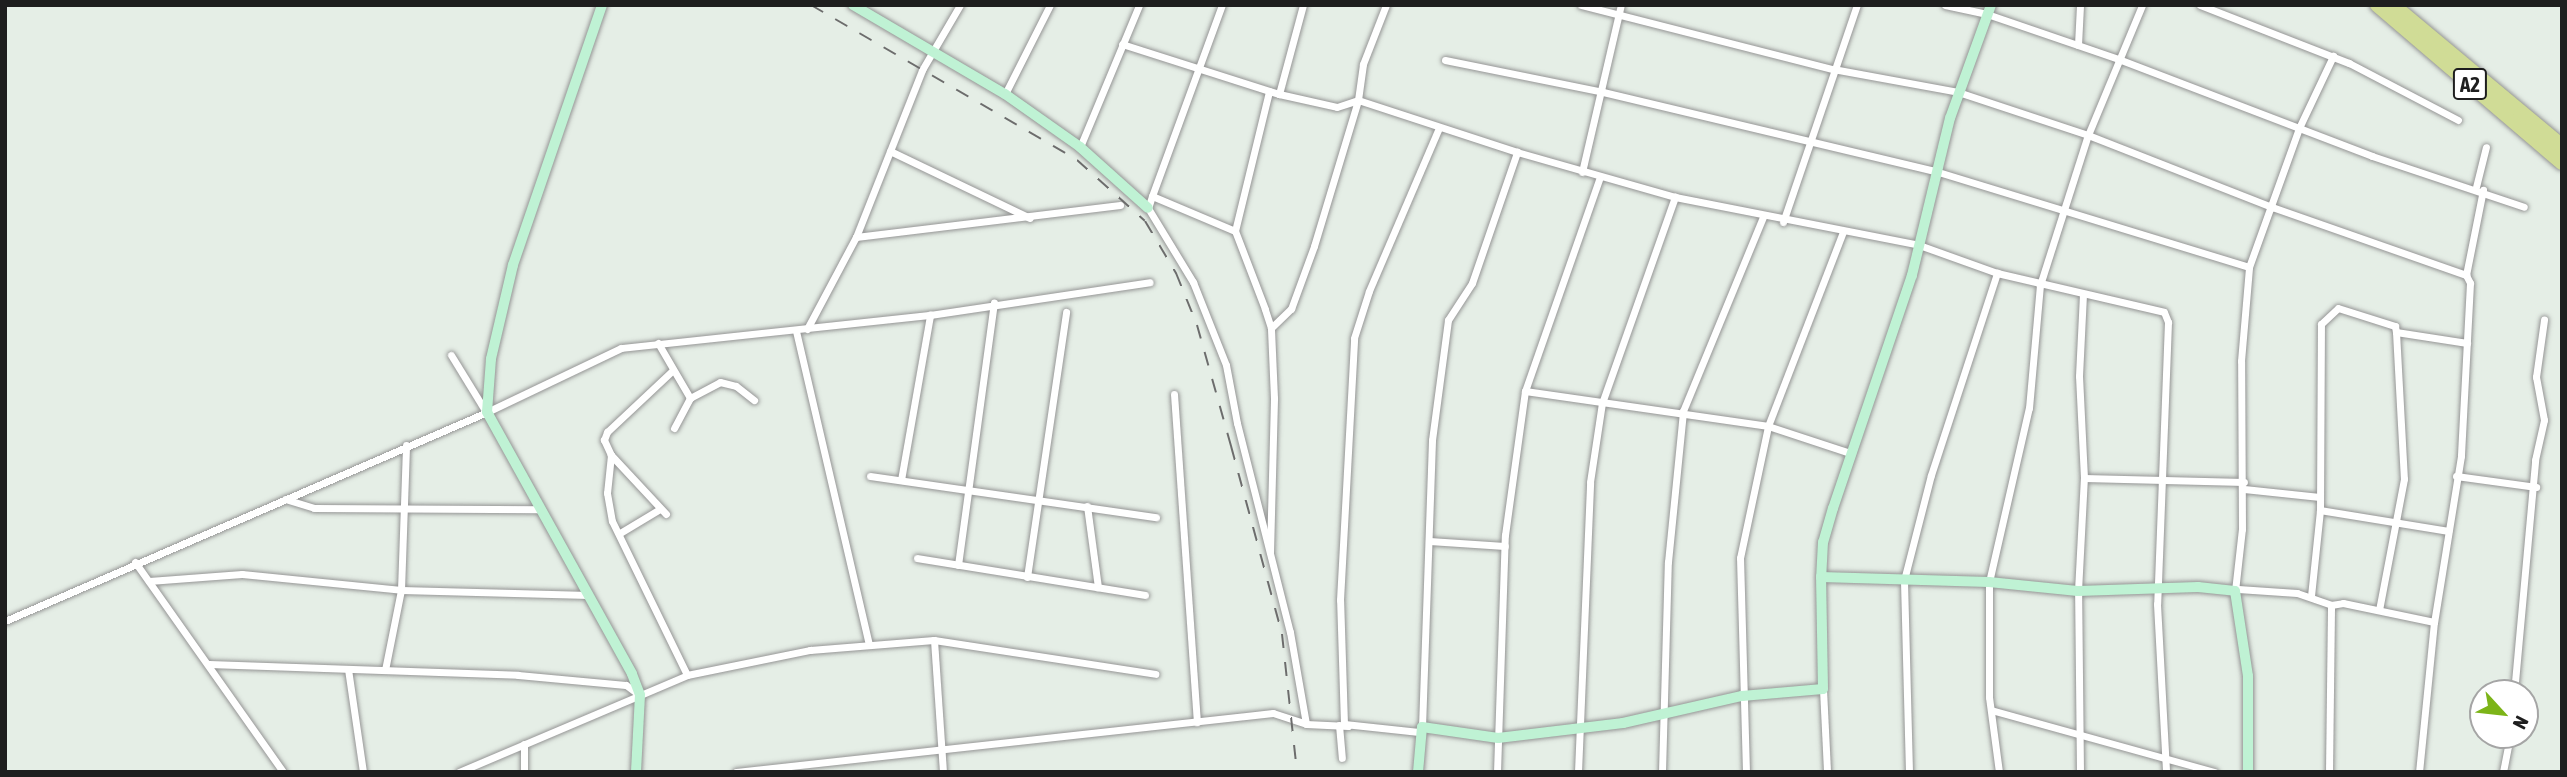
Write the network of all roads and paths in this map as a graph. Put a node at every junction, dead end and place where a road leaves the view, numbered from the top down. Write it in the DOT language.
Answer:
graph roads {
  1 [pos="602,5"];
  2 [pos="960,5"];
  3 [pos="1050,5"];
  4 [pos="1139,5"];
  5 [pos="1222,5"];
  6 [pos="1303,5"];
  7 [pos="1386,5"];
  8 [pos="1581,5"];
  9 [pos="1621,5"];
  10 [pos="1857,5"];
  11 [pos="1945,5"];
  12 [pos="2080,5"];
  13 [pos="2142,5"];
  14 [pos="2200,5"];
  15 [pos="2377,5"];
  16 [pos="2393,5"];
  17 [pos="861,7"];
  18 [pos="1989,9"];
  19 [pos="1619,14"];
  20 [pos="1122,44"];
  21 [pos="2078,45"];
  22 [pos="932,51"];
  23 [pos="2333,57"];
  24 [pos="1445,60"];
  25 [pos="2121,60"];
  26 [pos="1833,69"];
  27 [pos="1198,71"];
  28 [pos="1269,91"];
  29 [pos="1603,92"];
  30 [pos="1958,92"];
  31 [pos="1005,94"];
  32 [pos="1279,94"];
  33 [pos="1358,100"];
  34 [pos="2458,120"];
  35 [pos="1439,128"];
  36 [pos="2299,128"];
  37 [pos="2088,135"];
  38 [pos="1812,143"];
  39 [pos="2562,146"];
  40 [pos="1080,147"];
  41 [pos="2486,147"];
  42 [pos="890,151"];
  43 [pos="1517,152"];
  44 [pos="2562,163"];
  45 [pos="1936,171"];
  46 [pos="1582,172"];
  47 [pos="1600,177"];
  48 [pos="2479,189"];
  49 [pos="1675,197"];
  50 [pos="1150,202"];
  51 [pos="1120,205"];
  52 [pos="2272,207"];
  53 [pos="2524,207"];
  54 [pos="2062,208"];
  55 [pos="1763,217"];
  56 [pos="1031,218"];
  57 [pos="1783,222"];
  58 [pos="1235,232"];
  59 [pos="1843,232"];
  60 [pos="856,237"];
  61 [pos="1919,245"];
  62 [pos="2249,267"];
  63 [pos="1997,273"];
  64 [pos="2466,275"];
  65 [pos="1150,282"];
  66 [pos="2040,285"];
  67 [pos="2083,294"];
  68 [pos="995,302"];
  69 [pos="1066,312"];
  70 [pos="930,315"];
  71 [pos="2544,320"];
  72 [pos="1271,328"];
  73 [pos="807,329"];
  74 [pos="796,331"];
  75 [pos="2396,332"];
  76 [pos="658,343"];
  77 [pos="2466,343"];
  78 [pos="452,355"];
  79 [pos="671,372"];
  80 [pos="1525,391"];
  81 [pos="1174,394"];
  82 [pos="690,398"];
  83 [pos="754,400"];
  84 [pos="1601,403"];
  85 [pos="1682,411"];
  86 [pos="487,412"];
  87 [pos="1768,426"];
  88 [pos="674,428"];
  89 [pos="406,445"];
  90 [pos="1850,453"];
  91 [pos="611,455"];
  92 [pos="870,476"];
  93 [pos="2456,476"];
  94 [pos="2084,478"];
  95 [pos="901,480"];
  96 [pos="2163,480"];
  97 [pos="2244,485"];
  98 [pos="2536,487"];
  99 [pos="968,488"];
  100 [pos="2320,497"];
  101 [pos="284,499"];
  102 [pos="1038,499"];
  103 [pos="1087,506"];
  104 [pos="407,509"];
  105 [pos="539,509"];
  106 [pos="2320,510"];
  107 [pos="1156,517"];
  108 [pos="2399,523"];
  109 [pos="2448,531"];
  110 [pos="621,533"];
  111 [pos="1429,541"];
  112 [pos="1505,546"];
  113 [pos="1270,552"];
  114 [pos="917,558"];
  115 [pos="135,562"];
  116 [pos="958,565"];
  117 [pos="1027,577"];
  118 [pos="1821,577"];
  119 [pos="1904,580"];
  120 [pos="149,582"];
  121 [pos="1989,582"];
  122 [pos="1098,587"];
  123 [pos="2161,589"];
  124 [pos="401,590"];
  125 [pos="2237,590"];
  126 [pos="2078,591"];
  127 [pos="589,595"];
  128 [pos="1145,595"];
  129 [pos="2311,596"];
  130 [pos="2331,605"];
  131 [pos="2379,610"];
  132 [pos="5,621"];
  133 [pos="2434,622"];
  134 [pos="934,640"];
  135 [pos="869,645"];
  136 [pos="209,664"];
  137 [pos="348,669"];
  138 [pos="385,670"];
  139 [pos="1155,674"];
  140 [pos="687,675"];
  141 [pos="2515,679"];
  142 [pos="1824,689"];
  143 [pos="640,695"];
  144 [pos="1742,696"];
  145 [pos="1991,710"];
  146 [pos="1664,714"];
  147 [pos="1197,722"];
  148 [pos="1306,724"];
  149 [pos="1339,725"];
  150 [pos="1348,726"];
  151 [pos="1421,730"];
  152 [pos="1579,730"];
  153 [pos="2079,732"];
  154 [pos="1498,738"];
  155 [pos="524,744"];
  156 [pos="940,748"];
  157 [pos="2507,749"];
  158 [pos="1342,758"];
  159 [pos="2166,758"];
  160 [pos="284,772"];
  161 [pos="363,772"];
  162 [pos="459,772"];
  163 [pos="524,772"];
  164 [pos="636,772"];
  165 [pos="736,772"];
  166 [pos="943,772"];
  167 [pos="1418,772"];
  168 [pos="1497,772"];
  169 [pos="1578,772"];
  170 [pos="1662,772"];
  171 [pos="1746,772"];
  172 [pos="1827,772"];
  173 [pos="1909,772"];
  174 [pos="1999,772"];
  175 [pos="2080,772"];
  176 [pos="2166,772"];
  177 [pos="2215,772"];
  178 [pos="2248,772"];
  179 [pos="2329,772"];
  180 [pos="2419,772"];
  181 [pos="2503,772"];
  1 -- 86 [label="street"];
  2 -- 22 [label="street"];
  3 -- 31 [label="street"];
  4 -- 20 [label="street"];
  5 -- 27 [label="street"];
  6 -- 32 [label="street"];
  7 -- 33 [label="street"];
  8 -- 19 [label="street"];
  9 -- 19 [label="street"];
  10 -- 26 [label="street"];
  11 -- 18 [label="street"];
  12 -- 21 [label="street"];
  13 -- 25 [label="street"];
  14 -- 23 [label="street"];
  15 -- 44 [label="highway, A2"];
  16 -- 39 [label="highway, A2"];
  17 -- 22 [label="street"];
  18 -- 21 [label="street"];
  18 -- 30 [label="street"];
  19 -- 26 [label="street"];
  19 -- 29 [label="street"];
  20 -- 27 [label="street"];
  20 -- 40 [label="street"];
  21 -- 25 [label="street"];
  22 -- 31 [label="street"];
  22 -- 42 [label="street"];
  23 -- 34 [label="street"];
  23 -- 36 [label="street"];
  24 -- 29 [label="street"];
  25 -- 36 [label="street"];
  25 -- 37 [label="street"];
  26 -- 30 [label="street"];
  26 -- 38 [label="street"];
  27 -- 28 [label="street"];
  27 -- 50 [label="street"];
  28 -- 32 [label="street"];
  28 -- 58 [label="street"];
  29 -- 38 [label="street"];
  29 -- 46 [label="street"];
  30 -- 37 [label="street"];
  30 -- 45 [label="street"];
  31 -- 40 [label="street"];
  32 -- 33 [label="street"];
  33 -- 35 [label="street"];
  33 -- 72 [label="street"];
  35 -- 43 [label="street"];
  35 -- 150 [label="street"];
  36 -- 48 [label="street"];
  36 -- 52 [label="street"];
  37 -- 52 [label="street"];
  37 -- 54 [label="street"];
  38 -- 45 [label="street"];
  38 -- 57 [label="street"];
  40 -- 50 [label="street"];
  41 -- 48 [label="street"];
  42 -- 56 [label="street"];
  42 -- 60 [label="street"];
  43 -- 46 [label="street"];
  43 -- 111 [label="street"];
  45 -- 54 [label="street"];
  45 -- 61 [label="street"];
  46 -- 47 [label="street"];
  47 -- 49 [label="street"];
  47 -- 80 [label="street"];
  48 -- 53 [label="street"];
  48 -- 64 [label="street"];
  49 -- 55 [label="street"];
  49 -- 84 [label="street"];
  50 -- 58 [label="street"];
  50 -- 113 [label="street"];
  51 -- 56 [label="street"];
  52 -- 62 [label="street"];
  52 -- 64 [label="street"];
  54 -- 62 [label="street"];
  54 -- 66 [label="street"];
  55 -- 57 [label="street"];
  55 -- 85 [label="street"];
  56 -- 60 [label="street"];
  57 -- 59 [label="street"];
  58 -- 72 [label="street"];
  59 -- 61 [label="street"];
  59 -- 87 [label="street"];
  60 -- 73 [label="street"];
  61 -- 63 [label="street"];
  61 -- 90 [label="street"];
  62 -- 97 [label="street"];
  63 -- 66 [label="street"];
  63 -- 119 [label="street"];
  64 -- 77 [label="street"];
  65 -- 68 [label="street"];
  66 -- 67 [label="street"];
  66 -- 121 [label="street"];
  67 -- 94 [label="street"];
  67 -- 96 [label="street"];
  68 -- 70 [label="street"];
  68 -- 99 [label="street"];
  69 -- 102 [label="street"];
  70 -- 73 [label="street"];
  70 -- 95 [label="street"];
  71 -- 98 [label="street"];
  72 -- 113 [label="street"];
  73 -- 74 [label="street"];
  74 -- 76 [label="street"];
  74 -- 135 [label="street"];
  75 -- 77 [label="street"];
  75 -- 100 [label="street"];
  75 -- 108 [label="street"];
  76 -- 79 [label="street"];
  76 -- 86 [label="street"];
  77 -- 93 [label="street"];
  78 -- 86 [label="street"];
  79 -- 82 [label="street"];
  79 -- 91 [label="street"];
  80 -- 84 [label="street"];
  80 -- 112 [label="street"];
  81 -- 147 [label="street"];
  82 -- 83 [label="street"];
  82 -- 88 [label="street"];
  84 -- 85 [label="street"];
  84 -- 152 [label="street"];
  85 -- 87 [label="street"];
  85 -- 146 [label="street"];
  86 -- 89 [label="street"];
  86 -- 105 [label="street"];
  87 -- 90 [label="street"];
  87 -- 144 [label="street"];
  89 -- 101 [label="street"];
  89 -- 104 [label="street"];
  90 -- 118 [label="street"];
  91 -- 110 [label="street"];
  91 -- 110 [label="street"];
  92 -- 95 [label="street"];
  93 -- 98 [label="street"];
  93 -- 109 [label="street"];
  94 -- 96 [label="street"];
  94 -- 126 [label="street"];
  95 -- 99 [label="street"];
  96 -- 97 [label="street"];
  96 -- 123 [label="street"];
  97 -- 100 [label="street"];
  97 -- 125 [label="street"];
  98 -- 141 [label="street"];
  99 -- 102 [label="street"];
  99 -- 116 [label="street"];
  100 -- 106 [label="street"];
  101 -- 104 [label="street"];
  101 -- 115 [label="street"];
  102 -- 103 [label="street"];
  102 -- 117 [label="street"];
  103 -- 107 [label="street"];
  103 -- 122 [label="street"];
  104 -- 105 [label="street"];
  104 -- 124 [label="street"];
  105 -- 127 [label="street"];
  106 -- 108 [label="street"];
  106 -- 129 [label="street"];
  108 -- 109 [label="street"];
  108 -- 131 [label="street"];
  109 -- 133 [label="street"];
  110 -- 140 [label="street"];
  111 -- 112 [label="street"];
  111 -- 151 [label="street"];
  112 -- 154 [label="street"];
  113 -- 148 [label="street"];
  114 -- 116 [label="street"];
  115 -- 120 [label="street"];
  115 -- 132 [label="street"];
  116 -- 117 [label="street"];
  117 -- 122 [label="street"];
  118 -- 119 [label="street"];
  118 -- 142 [label="street"];
  119 -- 121 [label="street"];
  119 -- 173 [label="street"];
  120 -- 124 [label="street"];
  120 -- 136 [label="street"];
  121 -- 126 [label="street"];
  121 -- 145 [label="street"];
  122 -- 128 [label="street"];
  123 -- 125 [label="street"];
  123 -- 126 [label="street"];
  123 -- 159 [label="street"];
  124 -- 127 [label="street"];
  124 -- 138 [label="street"];
  125 -- 129 [label="street"];
  125 -- 178 [label="street"];
  126 -- 153 [label="street"];
  127 -- 143 [label="street"];
  129 -- 130 [label="street"];
  130 -- 131 [label="street"];
  130 -- 179 [label="street"];
  131 -- 133 [label="street"];
  133 -- 180 [label="street"];
  134 -- 135 [label="street"];
  134 -- 139 [label="street"];
  134 -- 156 [label="street"];
  135 -- 140 [label="street"];
  136 -- 137 [label="street"];
  136 -- 160 [label="street"];
  137 -- 138 [label="street"];
  137 -- 161 [label="street"];
  138 -- 143 [label="street"];
  140 -- 143 [label="street"];
  142 -- 144 [label="street"];
  142 -- 172 [label="street"];
  143 -- 155 [label="street"];
  143 -- 164 [label="street"];
  144 -- 146 [label="street"];
  144 -- 171 [label="street"];
  145 -- 153 [label="street"];
  145 -- 174 [label="street"];
  146 -- 152 [label="street"];
  146 -- 170 [label="street"];
  147 -- 148 [label="street"];
  147 -- 156 [label="street"];
  148 -- 149 [label="street"];
  149 -- 150 [label="street"];
  149 -- 158 [label="street"];
  150 -- 151 [label="street"];
  151 -- 154 [label="street"];
  151 -- 167 [label="street"];
  152 -- 154 [label="street"];
  152 -- 169 [label="street"];
  153 -- 159 [label="street"];
  153 -- 175 [label="street"];
  154 -- 168 [label="street"];
  155 -- 162 [label="street"];
  155 -- 163 [label="street"];
  156 -- 165 [label="street"];
  156 -- 166 [label="street"];
  157 -- 181 [label="street"];
  159 -- 176 [label="street"];
  159 -- 177 [label="street"];
}
